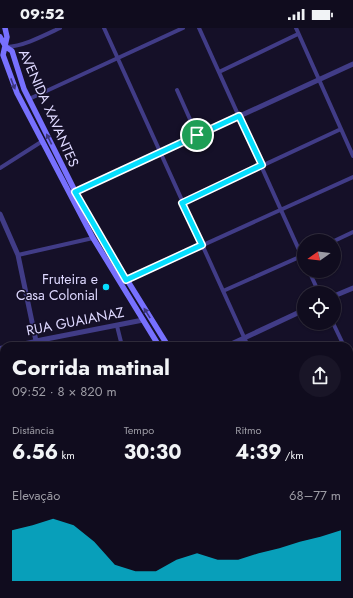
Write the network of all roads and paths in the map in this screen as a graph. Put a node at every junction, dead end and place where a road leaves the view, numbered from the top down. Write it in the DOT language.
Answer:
graph roads {
  1 [pos="5,28"];
  2 [pos="60,28"];
  3 [pos="104,28"];
  4 [pos="183,28"];
  5 [pos="199,28"];
  6 [pos="296,28"];
  7 [pos="298,34"];
  8 [pos="0,37"];
  9 [pos="3,47"];
  10 [pos="2,55"];
  11 [pos="117,58"];
  12 [pos="353,64"];
  13 [pos="219,72"];
  14 [pos="319,79"];
  15 [pos="177,90"];
  16 [pos="29,99"];
  17 [pos="239,116"];
  18 [pos="341,129"];
  19 [pos="197,135"];
  20 [pos="41,142"];
  21 [pos="160,153"];
  22 [pos="353,156"];
  23 [pos="262,165"];
  24 [pos="0,168"];
  25 [pos="353,177"];
  26 [pos="75,192"];
  27 [pos="68,194"];
  28 [pos="182,203"];
  29 [pos="282,209"];
  30 [pos="0,214"];
  31 [pos="353,232"];
  32 [pos="93,238"];
  33 [pos="341,238"];
  34 [pos="297,242"];
  35 [pos="202,245"];
  36 [pos="18,255"];
  37 [pos="297,258"];
  38 [pos="126,280"];
  39 [pos="353,288"];
  40 [pos="223,291"];
  41 [pos="341,293"];
  42 [pos="297,313"];
  43 [pos="143,320"];
  44 [pos="117,326"];
  45 [pos="336,330"];
  46 [pos="244,338"];
  47 [pos="36,342"];
  48 [pos="45,342"];
  49 [pos="121,342"];
  50 [pos="157,342"];
  51 [pos="165,342"];
  52 [pos="236,342"];
  53 [pos="246,342"];
  54 [pos="342,342"];
  1 -- 9 [label="main road, AVENIDA XAVANTES"];
  2 -- 9 [label="street"];
  3 -- 11 [label="street"];
  4 -- 11 [label="street"];
  5 -- 13 [label="street"];
  6 -- 7 [label="street"];
  7 -- 13 [label="street"];
  7 -- 14 [label="street"];
  8 -- 9 [label="main road, AVENIDA XAVANTES"];
  9 -- 10 [label="main road, AVENIDA XAVANTES"];
  9 -- 16 [label="main road, AVENIDA XAVANTES"];
  10 -- 20 [label="main road, AVENIDA XAVANTES, one-way"];
  11 -- 16 [label="street"];
  11 -- 21 [label="street"];
  12 -- 14 [label="street"];
  13 -- 17 [label="street"];
  14 -- 17 [label="street"];
  14 -- 18 [label="street"];
  15 -- 19 [label="street"];
  26 -- 16 [label="main road, AVENIDA XAVANTES, one-way"];
  17 -- 19 [label="street"];
  17 -- 23 [label="street"];
  18 -- 22 [label="street"];
  18 -- 23 [label="street"];
  19 -- 21 [label="street"];
  20 -- 24 [label="street"];
  20 -- 27 [label="main road, AVENIDA XAVANTES"];
  21 -- 26 [label="street"];
  21 -- 28 [label="street"];
  23 -- 28 [label="street"];
  23 -- 29 [label="street"];
  25 -- 29 [label="street"];
  26 -- 27 [label="street"];
  26 -- 38 [label="main road, AVENIDA XAVANTES"];
  27 -- 32 [label="main road, AVENIDA XAVANTES"];
  28 -- 35 [label="street"];
  29 -- 34 [label="street"];
  29 -- 35 [label="street"];
  30 -- 36 [label="street"];
  31 -- 33 [label="street"];
  32 -- 36 [label="street"];
  32 -- 43 [label="main road, AVENIDA XAVANTES"];
  35 -- 38 [label="street"];
  35 -- 40 [label="street"];
  36 -- 47 [label="street"];
  37 -- 40 [label="street"];
  51 -- 38 [label="main road, AVENIDA XAVANTES, one-way"];
  39 -- 41 [label="street"];
  40 -- 46 [label="street"];
  42 -- 46 [label="street"];
  43 -- 44 [label="street, RUA GUAIANAZ"];
  43 -- 50 [label="main road, AVENIDA XAVANTES"];
  44 -- 48 [label="street, RUA GUAIANAZ"];
  44 -- 49 [label="street"];
  45 -- 54 [label="street"];
  46 -- 52 [label="street"];
  46 -- 53 [label="street"];
}
